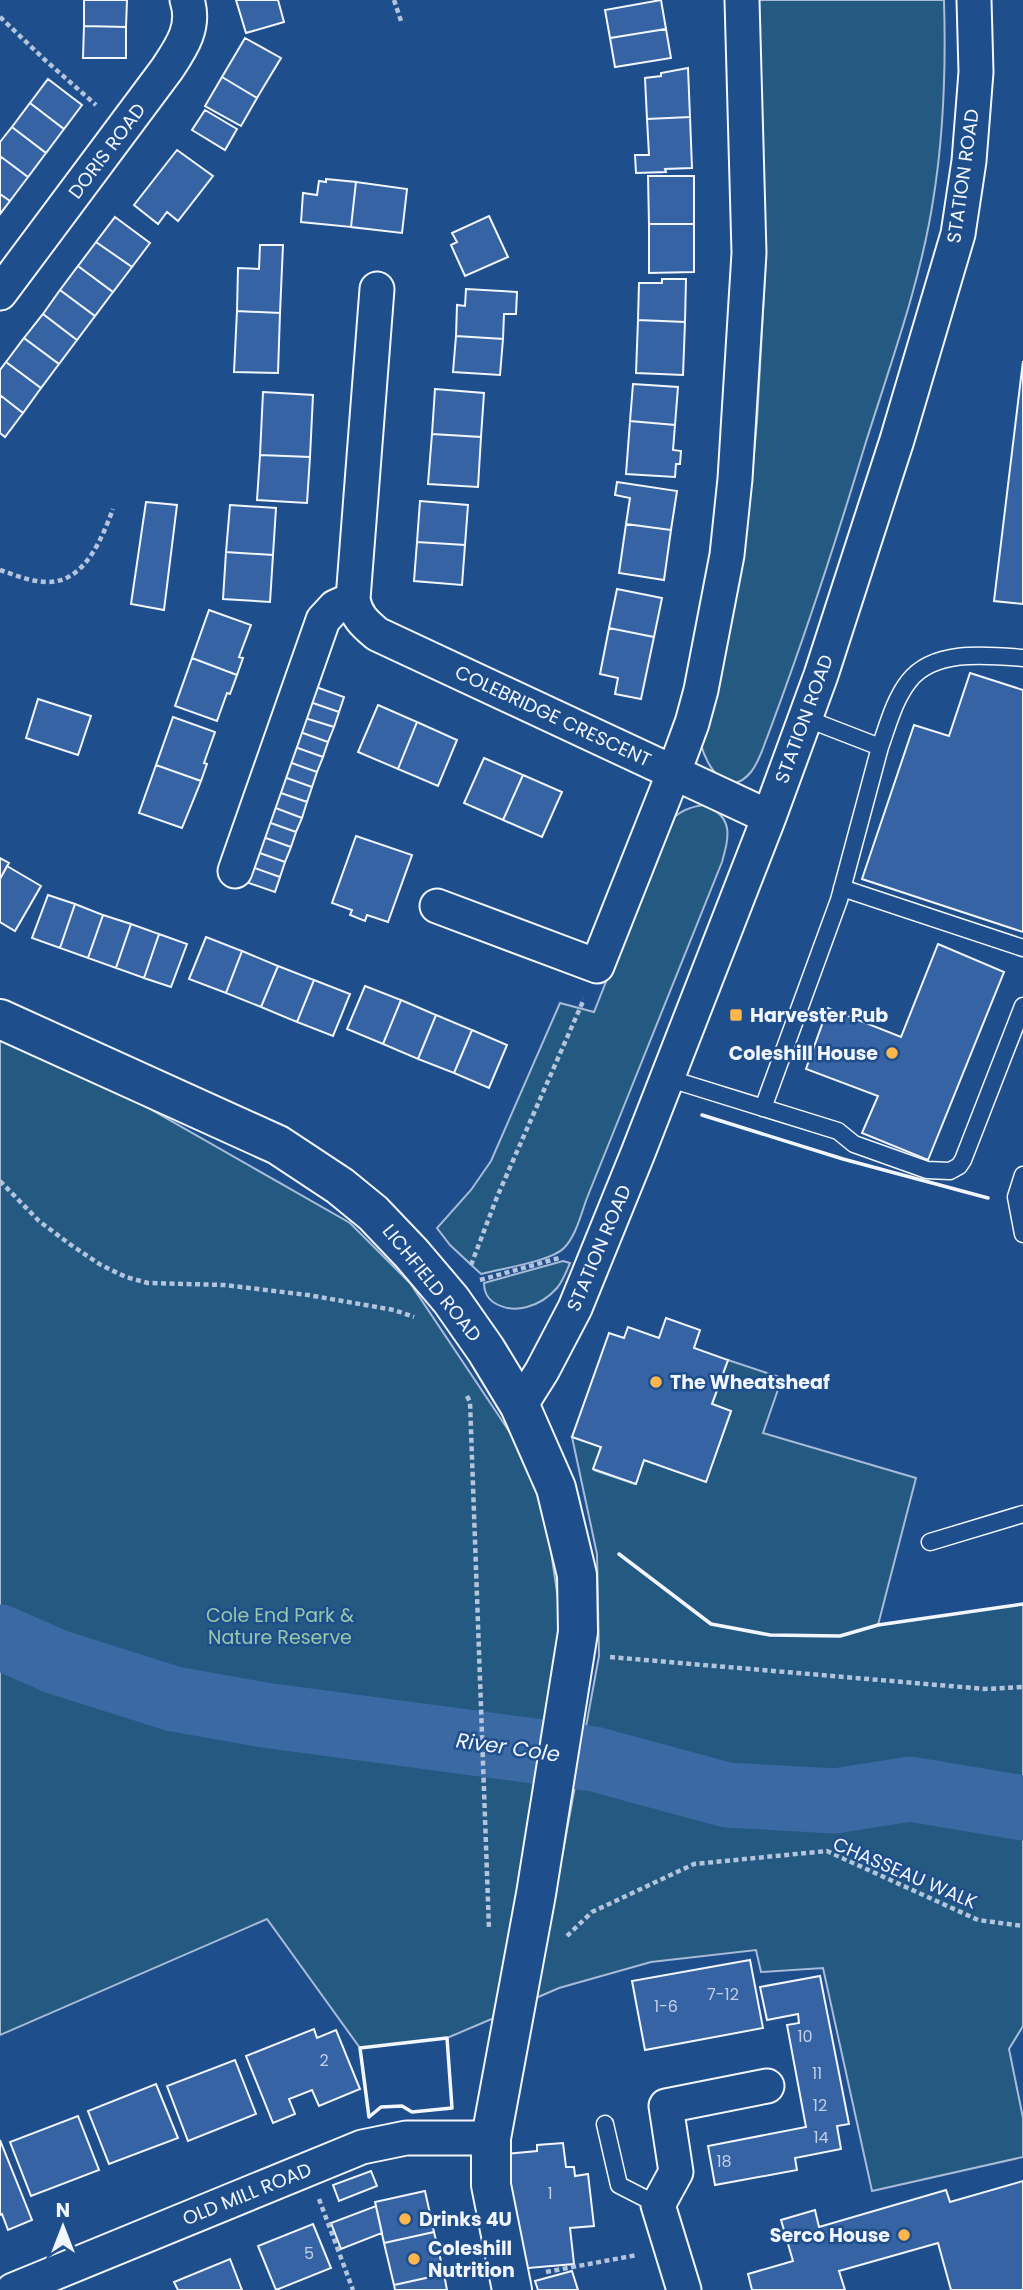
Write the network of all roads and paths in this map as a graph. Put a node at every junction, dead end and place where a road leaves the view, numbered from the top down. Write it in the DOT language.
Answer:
graph roads {
  1 [pos="187,0"];
  2 [pos="394,0"];
  3 [pos="742,0"];
  4 [pos="974,0"];
  5 [pos="0,17"];
  6 [pos="401,21"];
  7 [pos="124,127"];
  8 [pos="377,289"];
  9 [pos="0,293"];
  10 [pos="113,509"];
  11 [pos="0,570"];
  12 [pos="353,599"];
  13 [pos="1023,658"];
  14 [pos="805,718"];
  15 [pos="880,747"];
  16 [pos="674,772"];
  17 [pos="769,817"];
  18 [pos="235,871"];
  19 [pos="842,888"];
  20 [pos="437,906"];
  21 [pos="1023,948"];
  22 [pos="597,966"];
  23 [pos="1023,1006"];
  24 [pos="0,1019"];
  25 [pos="667,1078"];
  26 [pos="763,1108"];
  27 [pos="1023,1175"];
  28 [pos="0,1181"];
  29 [pos="1023,1234"];
  30 [pos="594,1260"];
  31 [pos="462,1291"];
  32 [pos="466,1393"];
  33 [pos="520,1406"];
  34 [pos="1023,1514"];
  35 [pos="930,1542"];
  36 [pos="589,1644"];
  37 [pos="1023,1687"];
  38 [pos="484,1822"];
  39 [pos="1023,1926"];
  40 [pos="563,1939"];
  41 [pos="767,2086"];
  42 [pos="605,2124"];
  43 [pos="491,2138"];
  44 [pos="308,2169"];
  45 [pos="658,2204"];
  46 [pos="673,2249"];
  47 [pos="511,2286"];
  48 [pos="13,2290"];
  49 [pos="353,2290"];
  50 [pos="684,2290"];
  1 -- 7 [label="street, DORIS ROAD"];
  2 -- 6 [label="path"];
  3 -- 16 [label="street"];
  4 -- 14 [label="street, STATION ROAD"];
  5 -- 7 [label="path"];
  7 -- 9 [label="street, DORIS ROAD"];
  8 -- 12 [label="street"];
  10 -- 11 [label="path"];
  12 -- 16 [label="street, COLEBRIDGE CRESCENT"];
  12 -- 18 [label="street"];
  13 -- 15 [label="lane"];
  14 -- 15 [label="lane"];
  14 -- 17 [label="street, STATION ROAD"];
  15 -- 19 [label="lane"];
  16 -- 17 [label="street, COLEBRIDGE CRESCENT"];
  16 -- 22 [label="street"];
  17 -- 25 [label="street, STATION ROAD"];
  19 -- 21 [label="lane"];
  19 -- 26 [label="lane"];
  20 -- 22 [label="street"];
  22 -- 31 [label="path"];
  23 -- 26 [label="lane"];
  24 -- 31 [label="main road, LICHFIELD ROAD"];
  25 -- 26 [label="lane"];
  25 -- 30 [label="street, STATION ROAD"];
  27 -- 29 [label="lane"];
  28 -- 31 [label="path"];
  30 -- 31 [label="path"];
  30 -- 33 [label="street, STATION ROAD"];
  31 -- 33 [label="main road, LICHFIELD ROAD"];
  32 -- 38 [label="path"];
  33 -- 36 [label="main road, LICHFIELD ROAD"];
  34 -- 35 [label="lane"];
  36 -- 37 [label="path"];
  36 -- 43 [label="main road, LICHFIELD ROAD"];
  39 -- 40 [label="path, CHASSEAU WALK"];
  41 -- 45 [label="street"];
  42 -- 45 [label="lane"];
  43 -- 44 [label="street, OLD MILL ROAD"];
  43 -- 47 [label="main road, LICHFIELD ROAD"];
  44 -- 48 [label="street, OLD MILL ROAD"];
  44 -- 49 [label="path"];
  45 -- 46 [label="street"];
  46 -- 47 [label="path"];
  46 -- 50 [label="street"];
}
